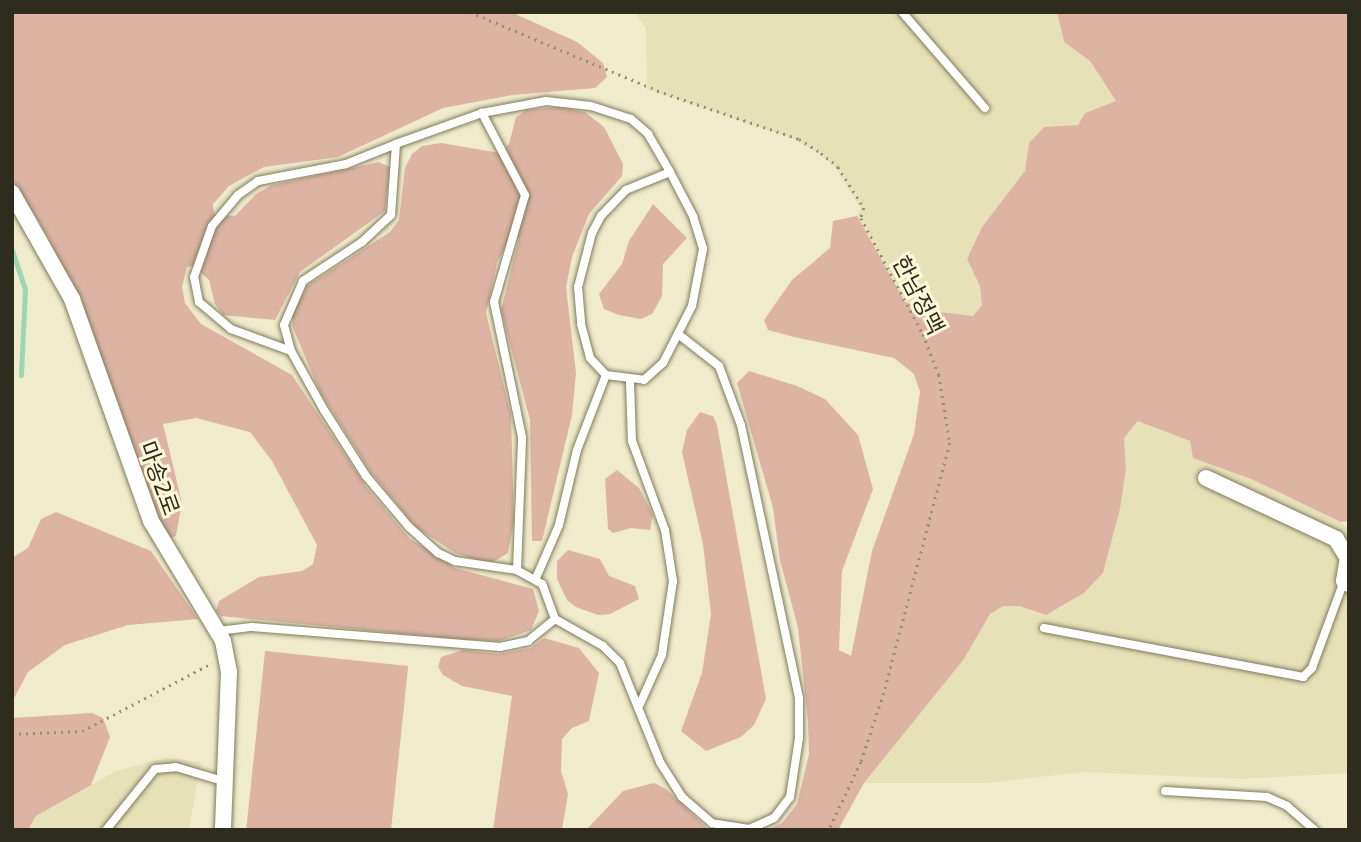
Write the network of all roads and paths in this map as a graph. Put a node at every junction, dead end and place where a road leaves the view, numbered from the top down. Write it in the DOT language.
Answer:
graph roads {
  1 [pos="470,12"];
  2 [pos="902,12"];
  3 [pos="985,108"];
  4 [pos="482,113"];
  5 [pos="396,145"];
  6 [pos="670,172"];
  7 [pos="12,193"];
  8 [pos="678,334"];
  9 [pos="291,351"];
  10 [pos="606,375"];
  11 [pos="630,382"];
  12 [pos="1206,478"];
  13 [pos="517,570"];
  14 [pos="536,578"];
  15 [pos="1346,582"];
  16 [pos="555,619"];
  17 [pos="1044,628"];
  18 [pos="218,631"];
  19 [pos="228,656"];
  20 [pos="640,704"];
  21 [pos="12,734"];
  22 [pos="226,782"];
  23 [pos="1165,791"];
  24 [pos="106,830"];
  25 [pos="223,830"];
  26 [pos="829,830"];
  27 [pos="1315,830"];
  1 -- 26 [label="path, 한남정맥"];
  2 -- 3 [label="lane"];
  4 -- 5 [label="lane"];
  4 -- 6 [label="lane"];
  4 -- 13 [label="lane"];
  5 -- 9 [label="lane"];
  5 -- 9 [label="lane"];
  6 -- 8 [label="lane"];
  6 -- 10 [label="lane"];
  7 -- 18 [label="street, 마송2로"];
  8 -- 11 [label="lane"];
  8 -- 20 [label="lane"];
  9 -- 13 [label="lane"];
  10 -- 11 [label="lane"];
  10 -- 14 [label="lane"];
  11 -- 20 [label="lane"];
  12 -- 15 [label="street"];
  13 -- 14 [label="lane"];
  14 -- 16 [label="lane"];
  15 -- 17 [label="lane"];
  16 -- 18 [label="lane"];
  16 -- 20 [label="lane"];
  18 -- 19 [label="street, 마송2로"];
  19 -- 21 [label="path"];
  19 -- 22 [label="street, 마송2로"];
  22 -- 24 [label="lane"];
  22 -- 25 [label="street, 마송2로"];
  23 -- 27 [label="lane"];
}
